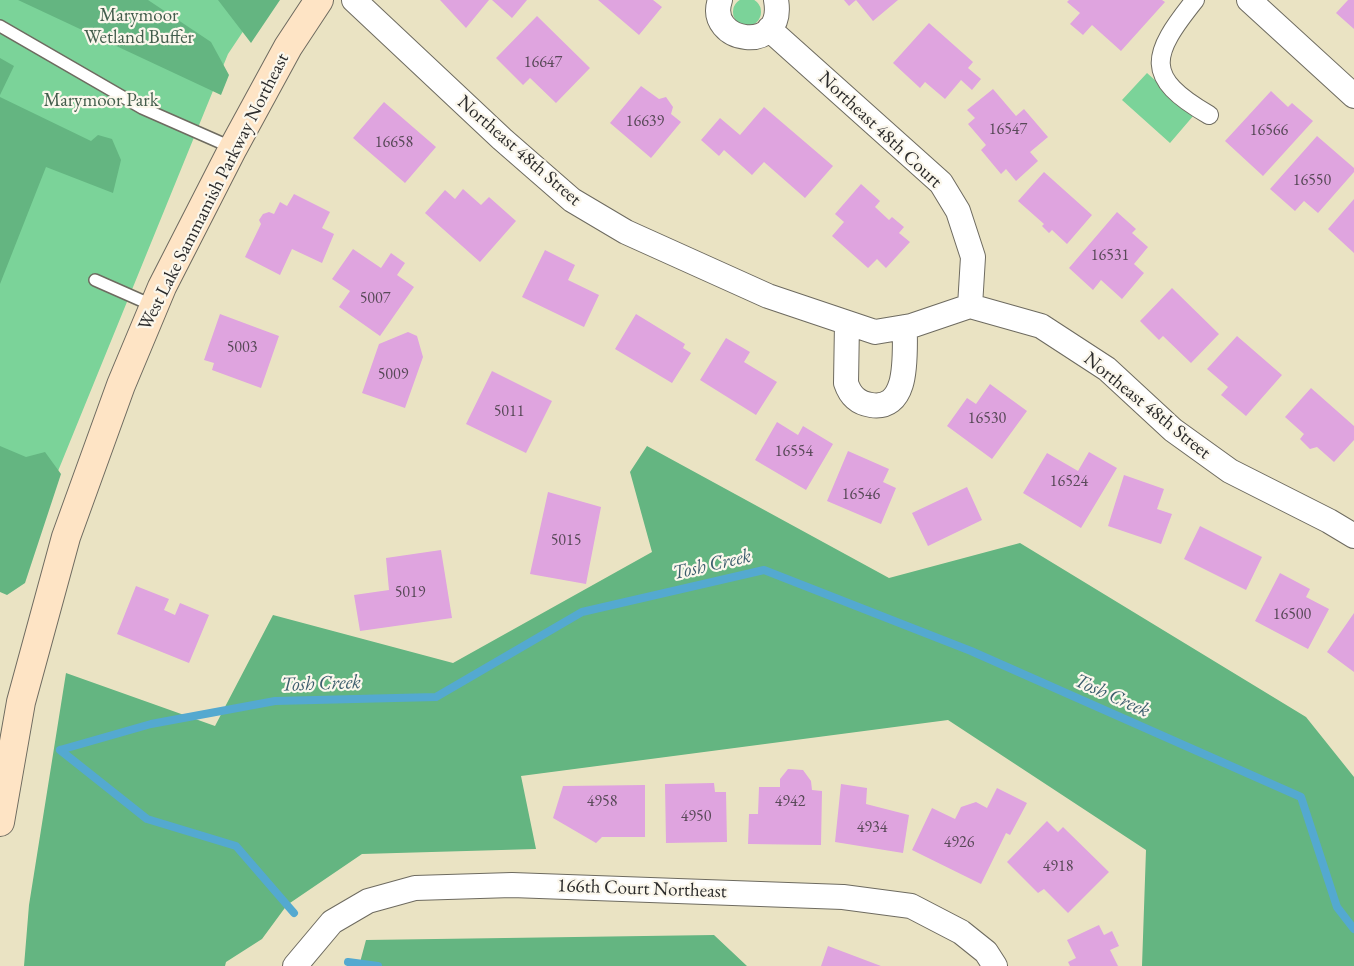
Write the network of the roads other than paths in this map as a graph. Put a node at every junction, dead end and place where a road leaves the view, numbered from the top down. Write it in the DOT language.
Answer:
graph roads {
  1 [pos="319,0"];
  2 [pos="354,0"];
  3 [pos="720,0"];
  4 [pos="776,0"];
  5 [pos="1195,0"];
  6 [pos="1249,0"];
  7 [pos="0,26"];
  8 [pos="769,29"];
  9 [pos="1354,96"];
  10 [pos="1209,115"];
  11 [pos="233,148"];
  12 [pos="95,280"];
  13 [pos="154,306"];
  14 [pos="970,306"];
  15 [pos="847,323"];
  16 [pos="905,327"];
  17 [pos="1354,536"];
  18 [pos="0,822"];
  19 [pos="295,966"];
  20 [pos="995,966"];
  1 -- 11 [label="main road, West Lake Sammamish Parkway Northeast"];
  2 -- 15 [label="street, Northeast 48th Street"];
  3 -- 8 [label="street"];
  4 -- 8 [label="street"];
  5 -- 10 [label="street"];
  6 -- 9 [label="street"];
  7 -- 11 [label="lane"];
  8 -- 14 [label="street, Northeast 48th Court"];
  11 -- 13 [label="main road, West Lake Sammamish Parkway Northeast"];
  12 -- 13 [label="lane"];
  13 -- 18 [label="main road, West Lake Sammamish Parkway Northeast"];
  14 -- 16 [label="street, Northeast 48th Street"];
  14 -- 17 [label="street, Northeast 48th Street"];
  15 -- 16 [label="street, Northeast 48th Street"];
  15 -- 16 [label="street"];
  19 -- 20 [label="street, 166th Court Northeast"];
}
